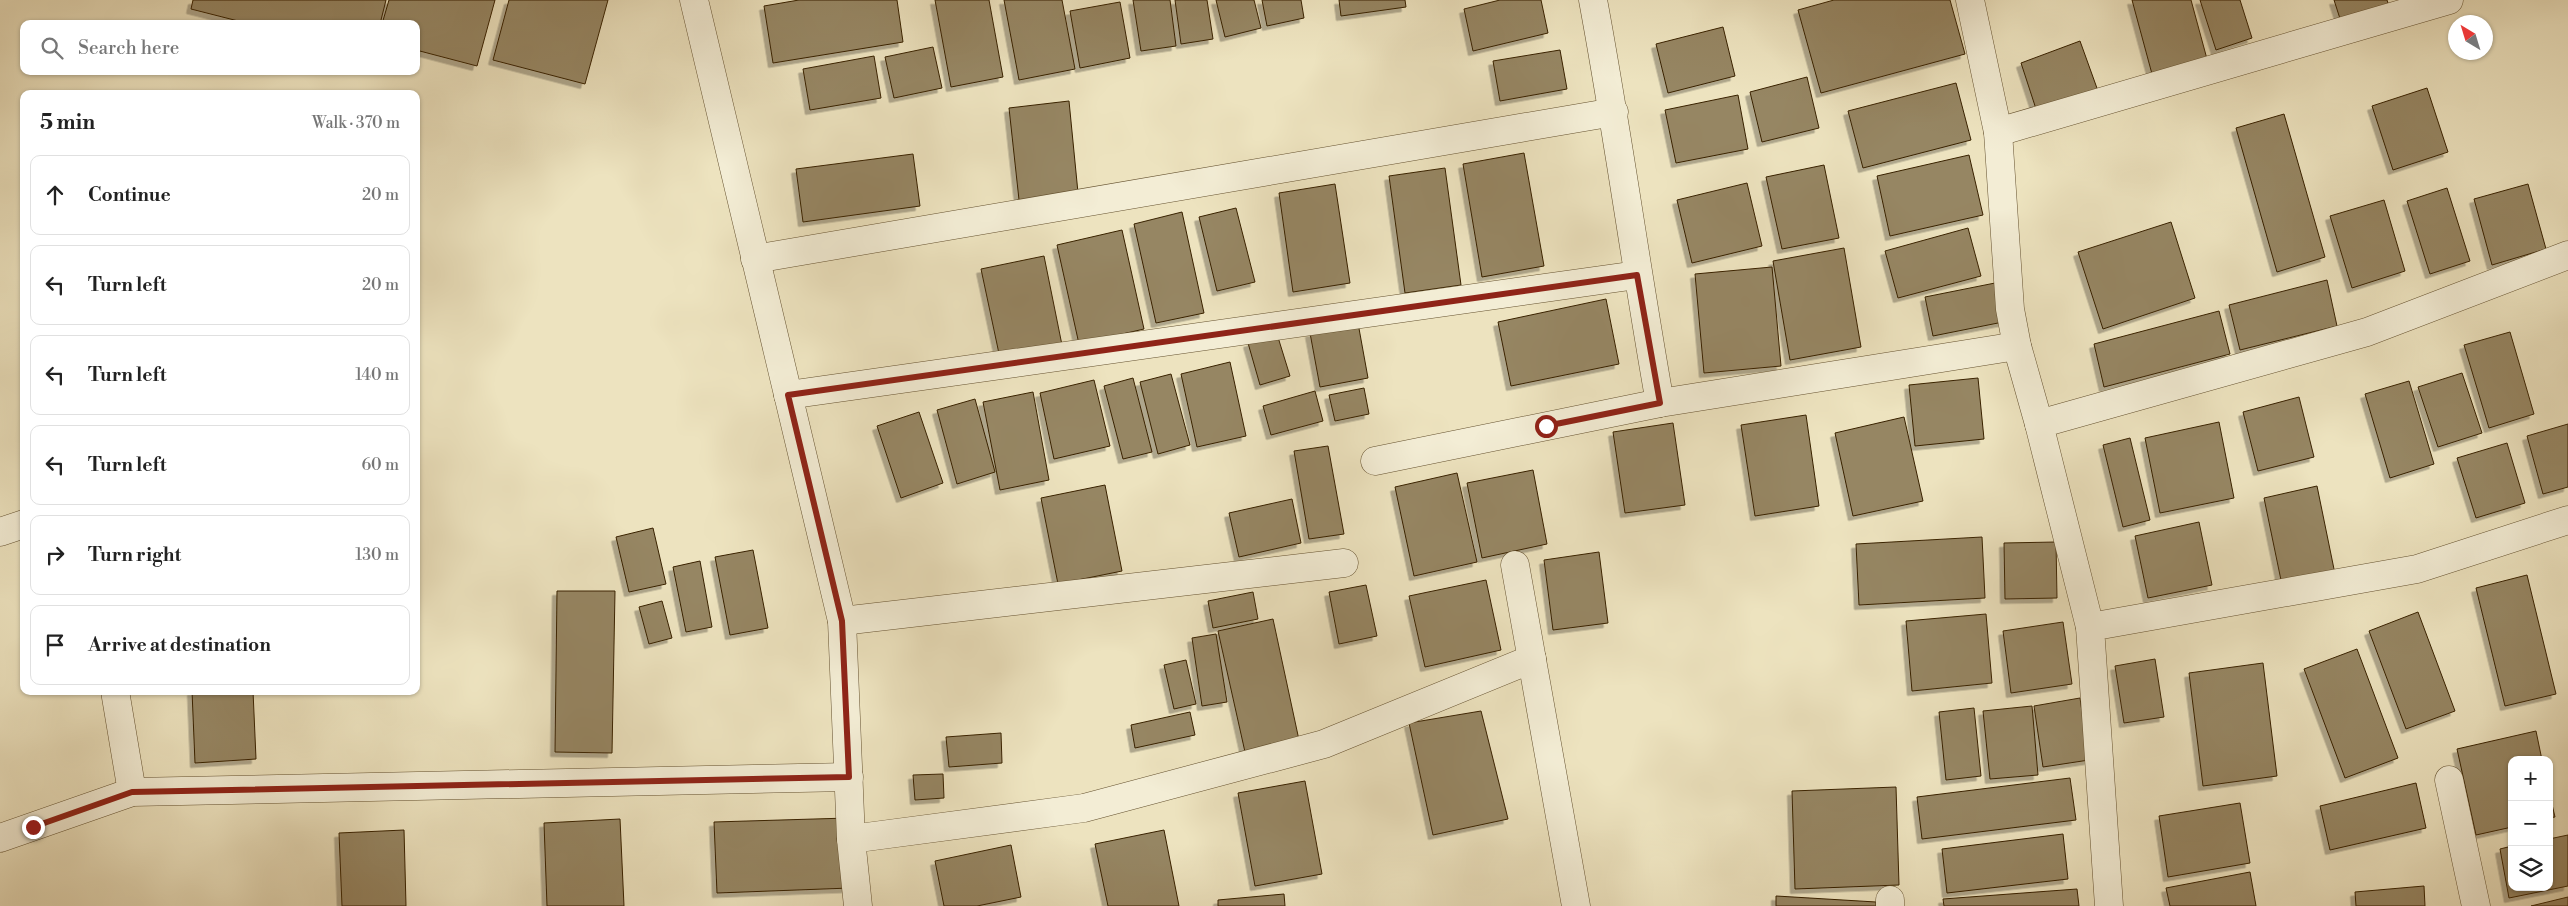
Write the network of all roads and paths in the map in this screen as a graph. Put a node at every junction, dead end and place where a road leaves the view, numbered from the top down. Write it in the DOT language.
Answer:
graph roads {
  1 [pos="694,0"];
  2 [pos="1593,0"];
  3 [pos="1970,0"];
  4 [pos="2449,0"];
  5 [pos="1614,112"];
  6 [pos="1998,132"];
  7 [pos="2568,255"];
  8 [pos="755,259"];
  9 [pos="1637,275"];
  10 [pos="2018,346"];
  11 [pos="788,395"];
  12 [pos="1660,403"];
  13 [pos="2039,424"];
  14 [pos="1375,461"];
  15 [pos="2568,520"];
  16 [pos="20,525"];
  17 [pos="0,532"];
  18 [pos="1344,563"];
  19 [pos="1515,565"];
  20 [pos="842,621"];
  21 [pos="2090,627"];
  22 [pos="1532,659"];
  23 [pos="117,695"];
  24 [pos="849,777"];
  25 [pos="2450,780"];
  26 [pos="132,792"];
  27 [pos="0,838"];
  28 [pos="851,839"];
  29 [pos="858,906"];
  30 [pos="1576,906"];
  31 [pos="2109,906"];
  32 [pos="2476,906"];
  1 -- 8 [label="street"];
  2 -- 5 [label="street"];
  3 -- 6 [label="street"];
  4 -- 6 [label="street"];
  5 -- 8 [label="street"];
  5 -- 9 [label="street"];
  6 -- 10 [label="street"];
  7 -- 13 [label="street"];
  8 -- 11 [label="street"];
  9 -- 11 [label="street"];
  9 -- 12 [label="street"];
  10 -- 12 [label="street"];
  10 -- 13 [label="street"];
  11 -- 20 [label="street"];
  12 -- 14 [label="street"];
  13 -- 21 [label="street"];
  15 -- 21 [label="street"];
  16 -- 17 [label="street"];
  18 -- 20 [label="street"];
  19 -- 22 [label="street"];
  20 -- 24 [label="street"];
  21 -- 31 [label="street"];
  22 -- 28 [label="street"];
  22 -- 30 [label="street"];
  23 -- 26 [label="street"];
  24 -- 26 [label="street"];
  24 -- 28 [label="street"];
  25 -- 32 [label="street"];
  26 -- 27 [label="street"];
  28 -- 29 [label="street"];
}
